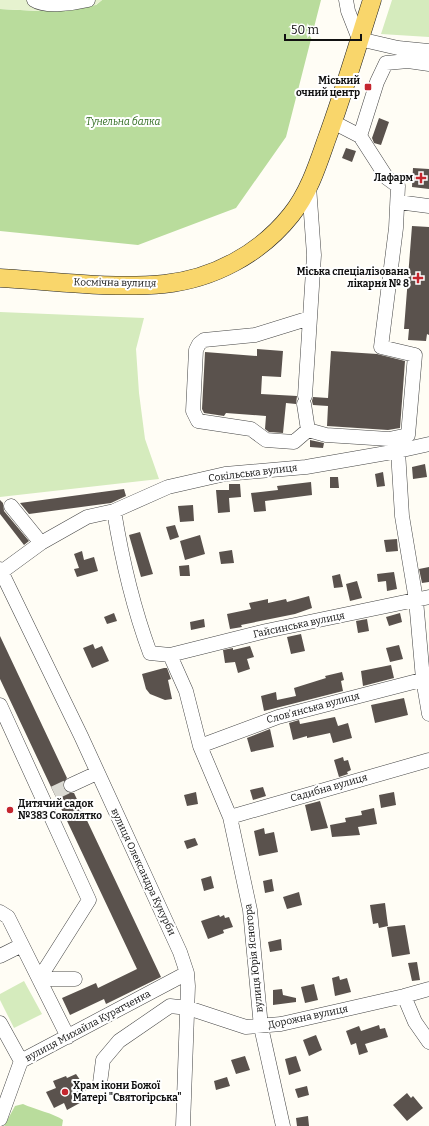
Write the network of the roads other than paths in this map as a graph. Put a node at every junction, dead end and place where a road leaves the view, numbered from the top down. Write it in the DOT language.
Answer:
graph roads {
  1 [pos="34,0"];
  2 [pos="88,0"];
  3 [pos="346,0"];
  4 [pos="372,0"];
  5 [pos="359,39"];
  6 [pos="429,51"];
  7 [pos="429,64"];
  8 [pos="333,122"];
  9 [pos="360,136"];
  10 [pos="309,186"];
  11 [pos="398,202"];
  12 [pos="429,206"];
  13 [pos="0,278"];
  14 [pos="310,318"];
  15 [pos="422,355"];
  16 [pos="308,430"];
  17 [pos="429,444"];
  18 [pos="398,451"];
  19 [pos="11,506"];
  20 [pos="114,511"];
  21 [pos="41,543"];
  22 [pos="1,571"];
  23 [pos="423,599"];
  24 [pos="170,655"];
  25 [pos="426,678"];
  26 [pos="0,705"];
  27 [pos="429,714"];
  28 [pos="200,746"];
  29 [pos="429,760"];
  30 [pos="97,773"];
  31 [pos="71,786"];
  32 [pos="230,817"];
  33 [pos="0,912"];
  34 [pos="22,945"];
  35 [pos="0,956"];
  36 [pos="187,973"];
  37 [pos="39,979"];
  38 [pos="75,979"];
  39 [pos="429,988"];
  40 [pos="404,996"];
  41 [pos="188,1008"];
  42 [pos="0,1023"];
  43 [pos="261,1027"];
  44 [pos="68,1037"];
  45 [pos="429,1042"];
  46 [pos="21,1061"];
  47 [pos="100,1083"];
  48 [pos="0,1118"];
  49 [pos="183,1126"];
  50 [pos="283,1126"];
  1 -- 2 [label="street"];
  3 -- 5 [label="street"];
  4 -- 5 [label="main road, Космічна вулиця"];
  5 -- 6 [label="street"];
  5 -- 8 [label="main road, Космічна вулиця"];
  7 -- 9 [label="street"];
  8 -- 9 [label="street"];
  8 -- 10 [label="main road, Космічна вулиця"];
  9 -- 11 [label="street"];
  10 -- 13 [label="main road, Космічна вулиця"];
  10 -- 14 [label="street"];
  11 -- 12 [label="street"];
  11 -- 15 [label="street"];
  14 -- 16 [label="street"];
  14 -- 16 [label="street"];
  15 -- 16 [label="street"];
  17 -- 18 [label="street, Сокільська вулиця"];
  18 -- 20 [label="street, Сокільська вулиця"];
  18 -- 23 [label="street"];
  19 -- 21 [label="street"];
  20 -- 21 [label="street, Сокільська вулиця"];
  20 -- 24 [label="street"];
  21 -- 22 [label="street, Сокільська вулиця"];
  22 -- 30 [label="street, вулиця Олександра Кукурби"];
  23 -- 24 [label="street, Гайсинська вулиця"];
  23 -- 25 [label="street"];
  24 -- 28 [label="street, вулиця Юрія Ясногора"];
  25 -- 27 [label="street"];
  25 -- 28 [label="street, Словʼянська вулиця"];
  26 -- 37 [label="street"];
  28 -- 32 [label="street, вулиця Юрія Ясногора"];
  29 -- 32 [label="street, Садибна вулиця"];
  30 -- 31 [label="street"];
  30 -- 36 [label="street, вулиця Олександра Кукурби"];
  32 -- 43 [label="street, вулиця Юрія Ясногора"];
  33 -- 34 [label="street"];
  34 -- 35 [label="street"];
  34 -- 37 [label="street"];
  36 -- 41 [label="street, вулиця Олександра Кукурби"];
  36 -- 44 [label="street, вулиця Михайла Куратченка"];
  37 -- 38 [label="street"];
  37 -- 44 [label="street"];
  39 -- 40 [label="street, Дорожна вулиця"];
  40 -- 43 [label="street, Дорожна вулиця"];
  40 -- 45 [label="street"];
  41 -- 43 [label="street, Дорожна вулиця"];
  41 -- 47 [label="street, Дорожна вулиця"];
  41 -- 49 [label="street, вулиця Олександра Кукурби"];
  42 -- 46 [label="street"];
  43 -- 50 [label="street, вулиця Юрія Ясногора"];
  44 -- 46 [label="street, вулиця Михайла Куратченка"];
  46 -- 48 [label="street, вулиця Михайла Куратченка"];
}
